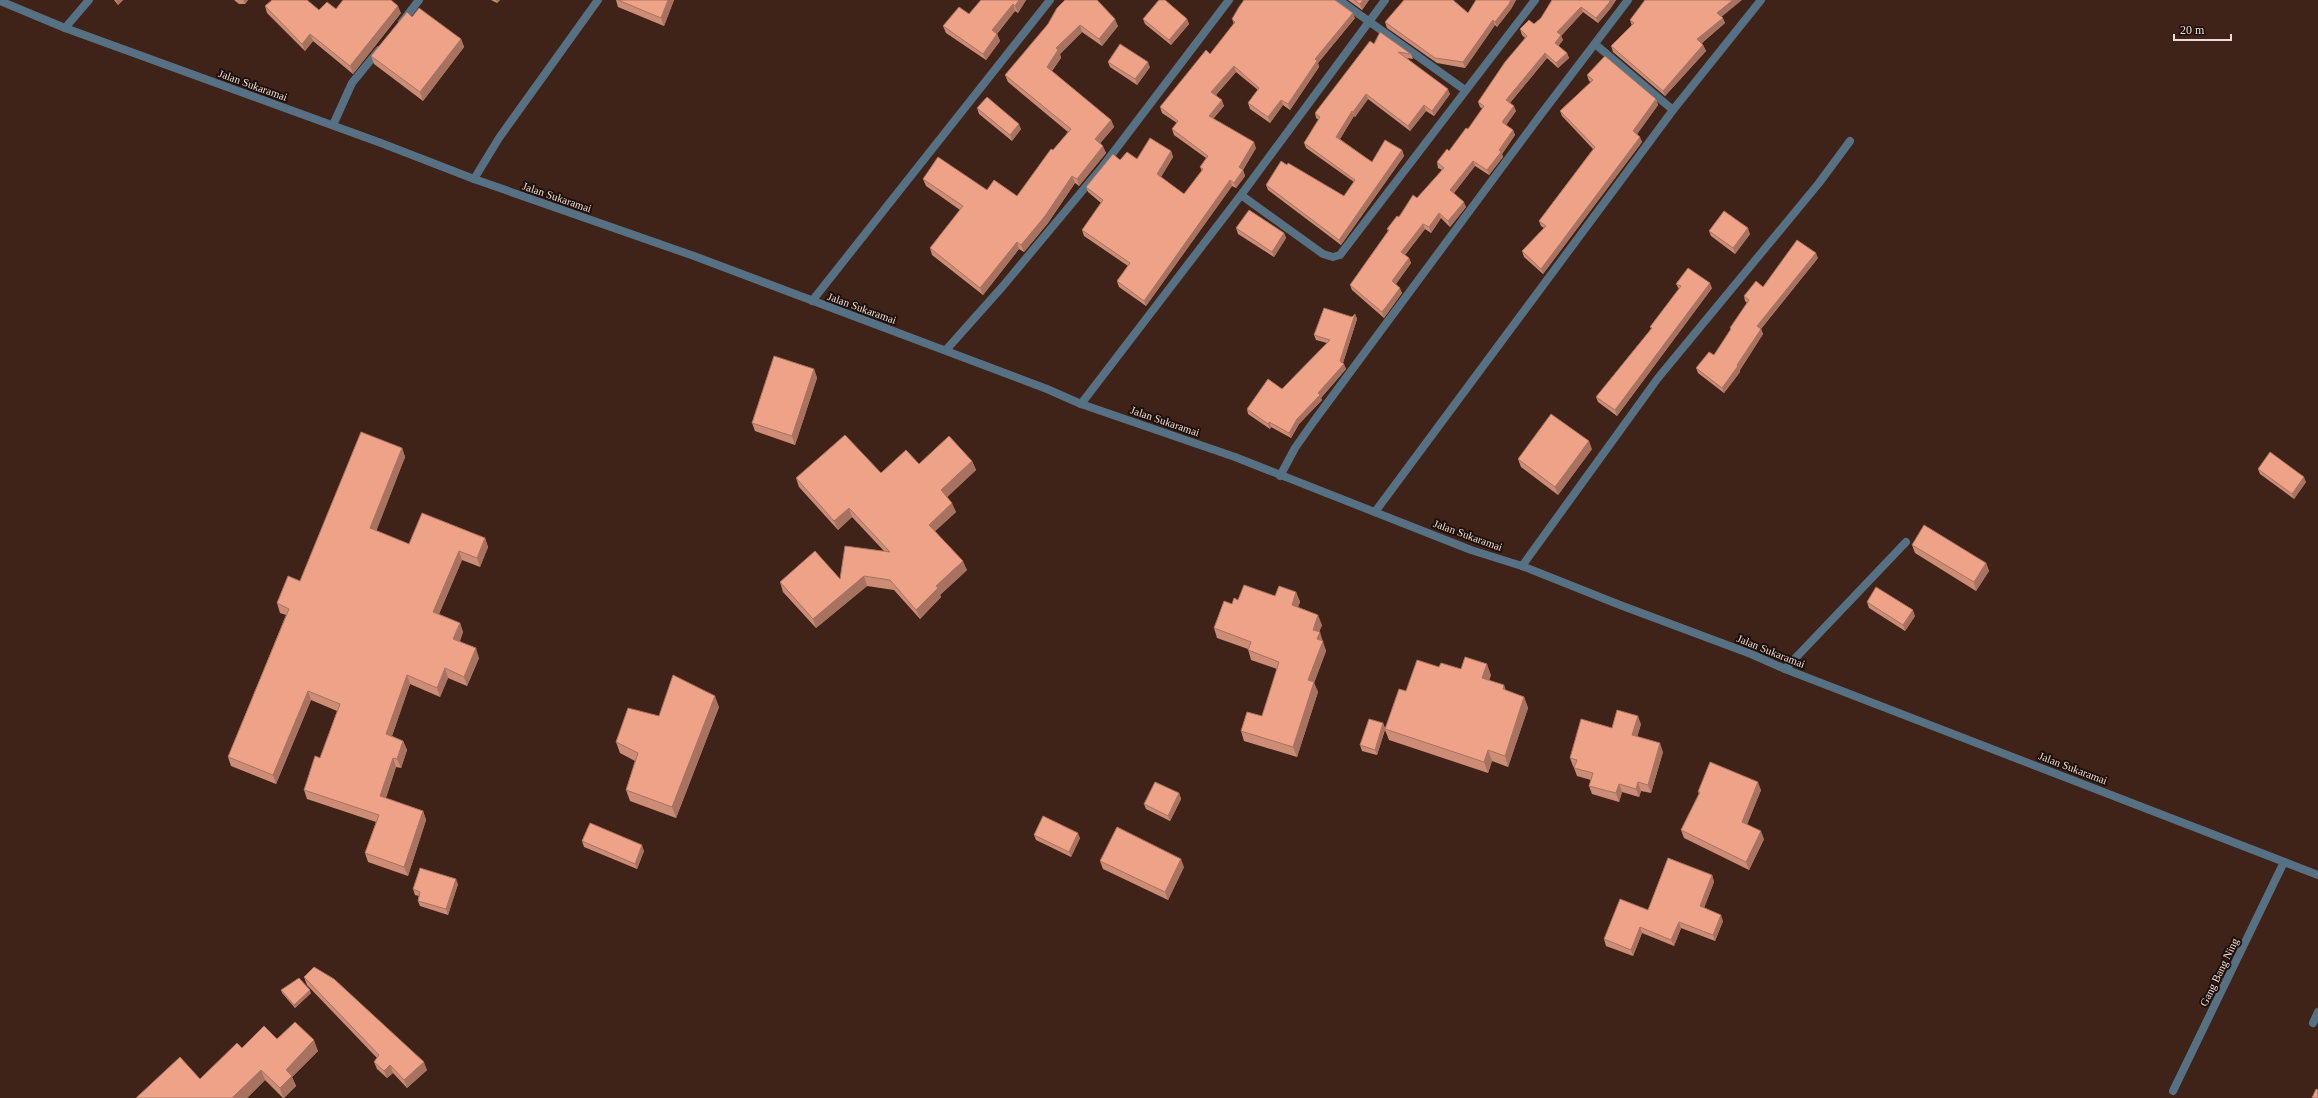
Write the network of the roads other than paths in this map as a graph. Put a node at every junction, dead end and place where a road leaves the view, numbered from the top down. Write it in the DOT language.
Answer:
graph roads {
  1 [pos="89,0"];
  2 [pos="419,0"];
  3 [pos="598,0"];
  4 [pos="1050,0"];
  5 [pos="1229,0"];
  6 [pos="1339,0"];
  7 [pos="1385,0"];
  8 [pos="1535,0"];
  9 [pos="1628,0"];
  10 [pos="1761,0"];
  11 [pos="0,1"];
  12 [pos="1368,22"];
  13 [pos="65,28"];
  14 [pos="395,30"];
  15 [pos="386,42"];
  16 [pos="1595,44"];
  17 [pos="1465,90"];
  18 [pos="1673,110"];
  19 [pos="333,125"];
  20 [pos="1850,141"];
  21 [pos="474,179"];
  22 [pos="1240,195"];
  23 [pos="812,301"];
  24 [pos="946,350"];
  25 [pos="1081,404"];
  26 [pos="1280,476"];
  27 [pos="1375,512"];
  28 [pos="1906,542"];
  29 [pos="1522,566"];
  30 [pos="1785,669"];
  31 [pos="2284,862"];
  32 [pos="2318,875"];
  33 [pos="2318,1012"];
  34 [pos="2313,1023"];
  35 [pos="2173,1092"];
  1 -- 13 [label="street"];
  2 -- 14 [label="street"];
  3 -- 21 [label="street"];
  4 -- 23 [label="street"];
  5 -- 24 [label="street"];
  6 -- 12 [label="street"];
  7 -- 12 [label="street"];
  8 -- 17 [label="street"];
  9 -- 16 [label="street"];
  10 -- 18 [label="street"];
  11 -- 13 [label="street, Jalan Sukaramai"];
  12 -- 17 [label="street"];
  12 -- 22 [label="street"];
  13 -- 19 [label="street, Jalan Sukaramai"];
  15 -- 19 [label="street"];
  16 -- 18 [label="street"];
  16 -- 26 [label="street"];
  17 -- 22 [label="street"];
  18 -- 27 [label="street"];
  19 -- 21 [label="street, Jalan Sukaramai"];
  20 -- 29 [label="street"];
  21 -- 23 [label="street, Jalan Sukaramai"];
  22 -- 25 [label="street"];
  23 -- 24 [label="street, Jalan Sukaramai"];
  24 -- 25 [label="street, Jalan Sukaramai"];
  25 -- 26 [label="street, Jalan Sukaramai"];
  26 -- 27 [label="street, Jalan Sukaramai"];
  27 -- 29 [label="street, Jalan Sukaramai"];
  28 -- 30 [label="street"];
  29 -- 30 [label="street, Jalan Sukaramai"];
  30 -- 31 [label="street, Jalan Sukaramai"];
  31 -- 32 [label="street, Jalan Sukaramai"];
  31 -- 35 [label="street, Gang Bang Ning"];
  33 -- 34 [label="street"];
}
